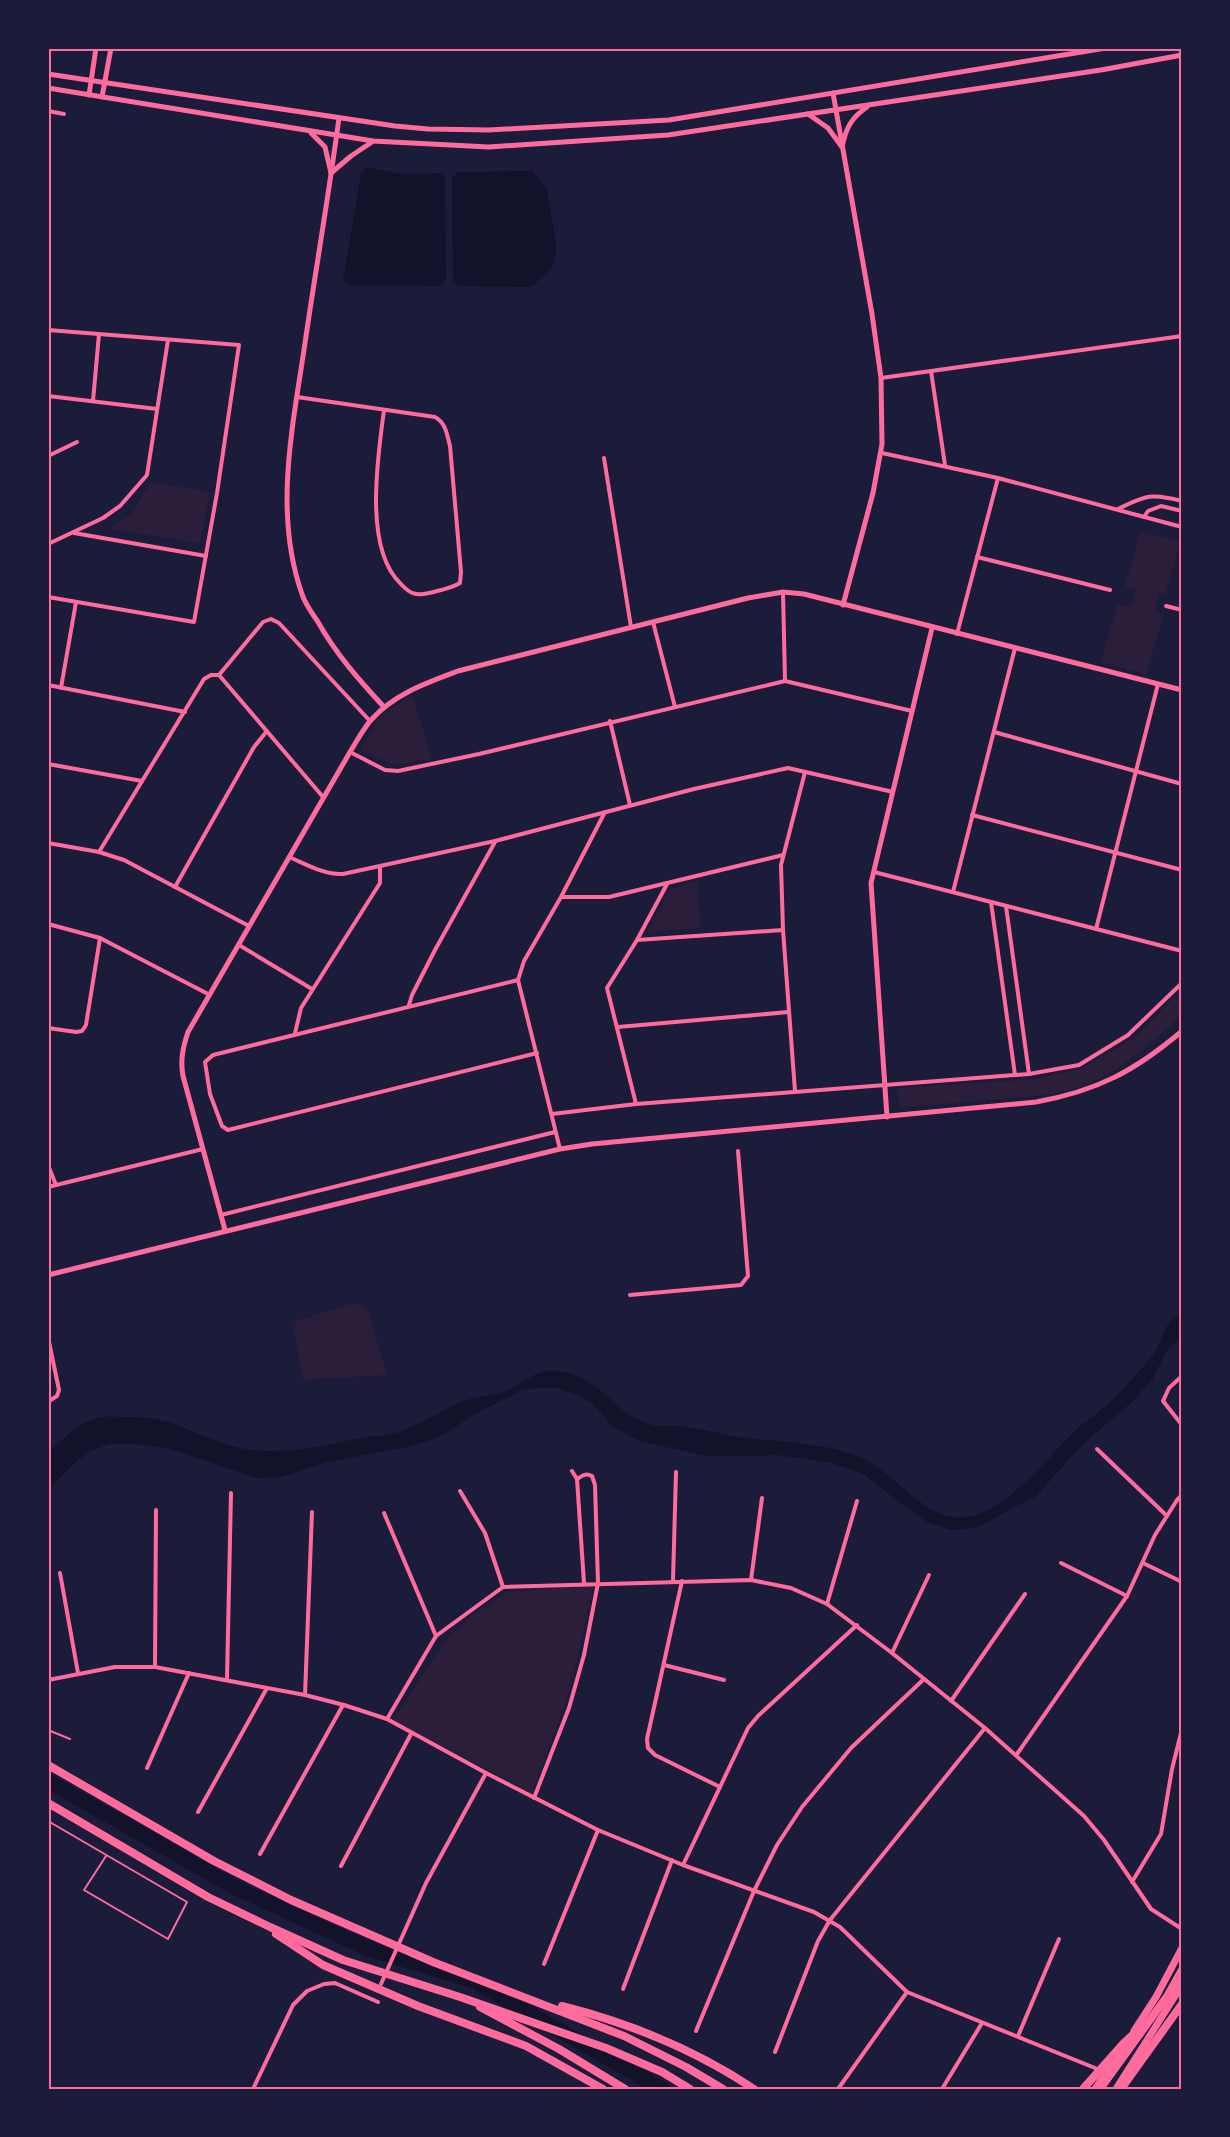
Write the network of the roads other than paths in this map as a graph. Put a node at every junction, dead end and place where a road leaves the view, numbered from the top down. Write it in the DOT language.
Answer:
graph roads {
  1 [pos="96,48"];
  2 [pos="111,48"];
  3 [pos="1106,48"];
  4 [pos="1182,55"];
  5 [pos="48,74"];
  6 [pos="91,80"];
  7 [pos="105,83"];
  8 [pos="48,88"];
  9 [pos="833,93"];
  10 [pos="89,94"];
  11 [pos="102,97"];
  12 [pos="870,105"];
  13 [pos="48,111"];
  14 [pos="836,111"];
  15 [pos="64,114"];
  16 [pos="808,114"];
  17 [pos="339,118"];
  18 [pos="310,132"];
  19 [pos="337,136"];
  20 [pos="373,141"];
  21 [pos="842,147"];
  22 [pos="331,173"];
  23 [pos="48,330"];
  24 [pos="99,334"];
  25 [pos="1182,336"];
  26 [pos="168,340"];
  27 [pos="931,371"];
  28 [pos="881,378"];
  29 [pos="48,396"];
  30 [pos="297,397"];
  31 [pos="93,401"];
  32 [pos="157,409"];
  33 [pos="384,410"];
  34 [pos="77,442"];
  35 [pos="882,453"];
  36 [pos="48,456"];
  37 [pos="604,458"];
  38 [pos="945,465"];
  39 [pos="998,478"];
  40 [pos="1182,501"];
  41 [pos="1118,510"];
  42 [pos="1182,511"];
  43 [pos="1144,517"];
  44 [pos="1182,527"];
  45 [pos="73,532"];
  46 [pos="48,544"];
  47 [pos="206,556"];
  48 [pos="977,557"];
  49 [pos="1110,590"];
  50 [pos="783,592"];
  51 [pos="48,597"];
  52 [pos="76,602"];
  53 [pos="843,605"];
  54 [pos="1166,606"];
  55 [pos="1182,610"];
  56 [pos="653,622"];
  57 [pos="631,627"];
  58 [pos="932,628"];
  59 [pos="957,634"];
  60 [pos="1015,648"];
  61 [pos="219,675"];
  62 [pos="784,681"];
  63 [pos="1158,684"];
  64 [pos="48,685"];
  65 [pos="61,688"];
  66 [pos="1182,690"];
  67 [pos="384,707"];
  68 [pos="675,707"];
  69 [pos="912,711"];
  70 [pos="185,712"];
  71 [pos="370,721"];
  72 [pos="610,721"];
  73 [pos="267,730"];
  74 [pos="994,732"];
  75 [pos="350,752"];
  76 [pos="48,764"];
  77 [pos="1136,771"];
  78 [pos="805,772"];
  79 [pos="142,781"];
  80 [pos="1182,784"];
  81 [pos="893,792"];
  82 [pos="323,797"];
  83 [pos="630,805"];
  84 [pos="606,812"];
  85 [pos="972,815"];
  86 [pos="495,841"];
  87 [pos="48,843"];
  88 [pos="99,852"];
  89 [pos="1117,852"];
  90 [pos="784,855"];
  91 [pos="288,856"];
  92 [pos="380,867"];
  93 [pos="1182,870"];
  94 [pos="873,872"];
  95 [pos="667,884"];
  96 [pos="175,887"];
  97 [pos="953,892"];
  98 [pos="561,897"];
  99 [pos="991,902"];
  100 [pos="1006,906"];
  101 [pos="48,924"];
  102 [pos="249,926"];
  103 [pos="1096,929"];
  104 [pos="783,930"];
  105 [pos="100,938"];
  106 [pos="636,940"];
  107 [pos="239,945"];
  108 [pos="1182,951"];
  109 [pos="518,980"];
  110 [pos="1182,983"];
  111 [pos="312,990"];
  112 [pos="210,995"];
  113 [pos="408,1006"];
  114 [pos="789,1012"];
  115 [pos="618,1027"];
  116 [pos="48,1028"];
  117 [pos="1182,1030"];
  118 [pos="295,1034"];
  119 [pos="537,1053"];
  120 [pos="1029,1074"];
  121 [pos="1015,1075"];
  122 [pos="884,1084"];
  123 [pos="795,1091"];
  124 [pos="636,1104"];
  125 [pos="552,1114"];
  126 [pos="887,1117"];
  127 [pos="555,1132"];
  128 [pos="203,1149"];
  129 [pos="560,1149"];
  130 [pos="738,1151"];
  131 [pos="48,1165"];
  132 [pos="56,1185"];
  133 [pos="48,1187"];
  134 [pos="221,1215"];
  135 [pos="225,1230"];
  136 [pos="48,1275"];
  137 [pos="630,1295"];
  138 [pos="48,1337"];
  139 [pos="1182,1376"];
  140 [pos="49,1401"];
  141 [pos="1182,1425"];
  142 [pos="1097,1449"];
  143 [pos="572,1471"];
  144 [pos="676,1472"];
  145 [pos="577,1479"];
  146 [pos="460,1491"];
  147 [pos="231,1493"];
  148 [pos="1182,1495"];
  149 [pos="762,1498"];
  150 [pos="857,1501"];
  151 [pos="156,1510"];
  152 [pos="312,1512"];
  153 [pos="384,1513"];
  154 [pos="1167,1516"];
  155 [pos="1060,1563"];
  156 [pos="1143,1563"];
  157 [pos="60,1573"];
  158 [pos="929,1575"];
  159 [pos="752,1580"];
  160 [pos="673,1581"];
  161 [pos="682,1581"];
  162 [pos="1182,1582"];
  163 [pos="584,1583"];
  164 [pos="598,1583"];
  165 [pos="503,1587"];
  166 [pos="1025,1594"];
  167 [pos="1126,1596"];
  168 [pos="827,1604"];
  169 [pos="857,1625"];
  170 [pos="436,1636"];
  171 [pos="892,1653"];
  172 [pos="664,1665"];
  173 [pos="155,1667"];
  174 [pos="78,1672"];
  175 [pos="189,1673"];
  176 [pos="227,1679"];
  177 [pos="924,1679"];
  178 [pos="48,1680"];
  179 [pos="724,1680"];
  180 [pos="267,1688"];
  181 [pos="304,1695"];
  182 [pos="951,1701"];
  183 [pos="344,1705"];
  184 [pos="387,1719"];
  185 [pos="985,1728"];
  186 [pos="1182,1729"];
  187 [pos="48,1730"];
  188 [pos="411,1734"];
  189 [pos="70,1739"];
  190 [pos="1017,1754"];
  191 [pos="48,1765"];
  192 [pos="147,1768"];
  193 [pos="486,1773"];
  194 [pos="720,1787"];
  195 [pos="534,1798"];
  196 [pos="48,1803"];
  197 [pos="198,1812"];
  198 [pos="48,1822"];
  199 [pos="598,1830"];
  200 [pos="260,1854"];
  201 [pos="106,1856"];
  202 [pos="672,1860"];
  203 [pos="683,1865"];
  204 [pos="341,1866"];
  205 [pos="1132,1882"];
  206 [pos="754,1891"];
  207 [pos="252,1918"];
  208 [pos="830,1920"];
  209 [pos="1182,1929"];
  210 [pos="1059,1939"];
  211 [pos="1182,1948"];
  212 [pos="544,1964"];
  213 [pos="1182,1970"];
  214 [pos="381,1984"];
  215 [pos="1182,1985"];
  216 [pos="623,1989"];
  217 [pos="907,1992"];
  218 [pos="460,1997"];
  219 [pos="534,2000"];
  220 [pos="378,2002"];
  221 [pos="1182,2004"];
  222 [pos="1156,2013"];
  223 [pos="982,2023"];
  224 [pos="696,2031"];
  225 [pos="1018,2036"];
  226 [pos="775,2052"];
  227 [pos="1107,2072"];
  228 [pos="253,2089"];
  229 [pos="603,2089"];
  230 [pos="625,2089"];
  231 [pos="690,2089"];
  232 [pos="723,2089"];
  233 [pos="754,2089"];
  234 [pos="838,2089"];
  235 [pos="942,2089"];
  236 [pos="1083,2089"];
  237 [pos="1095,2089"];
  238 [pos="1100,2089"];
  239 [pos="1118,2089"];
  1 -- 6 [label="main road"];
  2 -- 7 [label="main road"];
  3 -- 9 [label="main road"];
  4 -- 12 [label="main road"];
  5 -- 6 [label="main road"];
  6 -- 7 [label="main road"];
  6 -- 10 [label="main road"];
  7 -- 11 [label="main road"];
  7 -- 17 [label="main road"];
  8 -- 10 [label="main road"];
  9 -- 14 [label="main road"];
  9 -- 17 [label="main road"];
  10 -- 11 [label="main road"];
  11 -- 18 [label="main road"];
  12 -- 14 [label="main road"];
  12 -- 21 [label="main road"];
  13 -- 15 [label="street"];
  14 -- 16 [label="main road"];
  14 -- 21 [label="main road"];
  16 -- 20 [label="main road"];
  16 -- 21 [label="main road"];
  17 -- 19 [label="main road"];
  18 -- 19 [label="main road"];
  18 -- 22 [label="main road"];
  19 -- 20 [label="main road"];
  19 -- 22 [label="main road"];
  20 -- 22 [label="main road"];
  21 -- 28 [label="main road"];
  22 -- 30 [label="main road"];
  23 -- 24 [label="street"];
  24 -- 26 [label="street"];
  24 -- 31 [label="street"];
  25 -- 27 [label="street"];
  26 -- 32 [label="street"];
  26 -- 47 [label="street"];
  27 -- 28 [label="street"];
  27 -- 38 [label="street"];
  28 -- 35 [label="main road"];
  29 -- 31 [label="street"];
  30 -- 33 [label="street"];
  30 -- 67 [label="main road"];
  31 -- 32 [label="street"];
  32 -- 45 [label="street"];
  33 -- 33 [label="street"];
  34 -- 36 [label="street"];
  35 -- 38 [label="street"];
  35 -- 53 [label="main road"];
  37 -- 57 [label="street"];
  38 -- 39 [label="street"];
  39 -- 41 [label="street"];
  39 -- 48 [label="street"];
  40 -- 41 [label="street"];
  41 -- 43 [label="street"];
  42 -- 43 [label="street"];
  43 -- 44 [label="street"];
  45 -- 46 [label="street"];
  45 -- 47 [label="street"];
  47 -- 52 [label="street"];
  48 -- 49 [label="street"];
  48 -- 59 [label="street"];
  50 -- 53 [label="main road"];
  50 -- 56 [label="main road"];
  50 -- 62 [label="street"];
  51 -- 52 [label="street"];
  52 -- 65 [label="street"];
  53 -- 58 [label="main road"];
  54 -- 55 [label="street"];
  56 -- 57 [label="main road"];
  56 -- 68 [label="street"];
  57 -- 67 [label="main road"];
  58 -- 59 [label="main road"];
  58 -- 69 [label="main road"];
  59 -- 60 [label="main road"];
  60 -- 63 [label="main road"];
  60 -- 74 [label="street"];
  61 -- 70 [label="street"];
  61 -- 71 [label="street"];
  61 -- 73 [label="street"];
  62 -- 68 [label="street"];
  62 -- 69 [label="street"];
  63 -- 66 [label="main road"];
  63 -- 77 [label="street"];
  64 -- 65 [label="street"];
  65 -- 70 [label="street"];
  67 -- 71 [label="main road"];
  68 -- 72 [label="street"];
  69 -- 81 [label="main road"];
  70 -- 79 [label="street"];
  71 -- 75 [label="main road"];
  72 -- 75 [label="street"];
  72 -- 83 [label="street"];
  73 -- 82 [label="street"];
  73 -- 96 [label="street"];
  74 -- 77 [label="street"];
  74 -- 85 [label="street"];
  75 -- 82 [label="main road"];
  76 -- 79 [label="street"];
  77 -- 80 [label="street"];
  77 -- 89 [label="street"];
  78 -- 81 [label="street"];
  78 -- 83 [label="street"];
  78 -- 90 [label="street"];
  79 -- 88 [label="street"];
  81 -- 94 [label="main road"];
  82 -- 91 [label="main road"];
  83 -- 84 [label="street"];
  84 -- 86 [label="street"];
  84 -- 98 [label="street"];
  85 -- 89 [label="street"];
  85 -- 97 [label="street"];
  86 -- 92 [label="street"];
  86 -- 113 [label="street"];
  87 -- 88 [label="street"];
  88 -- 96 [label="street"];
  89 -- 93 [label="street"];
  89 -- 103 [label="street"];
  90 -- 95 [label="street"];
  90 -- 104 [label="street"];
  91 -- 92 [label="street"];
  91 -- 102 [label="main road"];
  92 -- 111 [label="street"];
  94 -- 97 [label="street"];
  94 -- 122 [label="main road"];
  95 -- 98 [label="street"];
  95 -- 106 [label="street"];
  96 -- 102 [label="street"];
  97 -- 99 [label="street"];
  98 -- 109 [label="street"];
  99 -- 100 [label="street"];
  99 -- 121 [label="street"];
  100 -- 103 [label="street"];
  100 -- 120 [label="street"];
  101 -- 105 [label="street"];
  102 -- 107 [label="main road"];
  103 -- 108 [label="street"];
  104 -- 106 [label="street"];
  104 -- 114 [label="street"];
  105 -- 112 [label="street"];
  105 -- 116 [label="street"];
  106 -- 115 [label="street"];
  107 -- 111 [label="street"];
  107 -- 112 [label="main road"];
  109 -- 113 [label="street"];
  109 -- 119 [label="street"];
  110 -- 120 [label="street"];
  111 -- 118 [label="street"];
  112 -- 128 [label="main road"];
  113 -- 118 [label="street"];
  114 -- 115 [label="street"];
  114 -- 123 [label="street"];
  115 -- 124 [label="street"];
  117 -- 126 [label="main road"];
  118 -- 119 [label="street"];
  119 -- 125 [label="street"];
  120 -- 121 [label="street"];
  121 -- 122 [label="street"];
  122 -- 123 [label="street"];
  122 -- 126 [label="main road"];
  123 -- 124 [label="street"];
  124 -- 125 [label="street"];
  125 -- 127 [label="street"];
  126 -- 129 [label="main road"];
  127 -- 129 [label="street"];
  127 -- 134 [label="street"];
  128 -- 132 [label="street"];
  128 -- 134 [label="main road"];
  129 -- 135 [label="main road"];
  130 -- 137 [label="street"];
  131 -- 132 [label="street"];
  132 -- 133 [label="street"];
  134 -- 135 [label="main road"];
  135 -- 136 [label="main road"];
  138 -- 140 [label="street"];
  139 -- 141 [label="street"];
  142 -- 154 [label="street"];
  143 -- 145 [label="street"];
  144 -- 160 [label="street"];
  145 -- 163 [label="street"];
  145 -- 164 [label="street"];
  146 -- 165 [label="street"];
  147 -- 176 [label="street"];
  148 -- 154 [label="street"];
  149 -- 159 [label="street"];
  150 -- 168 [label="street"];
  151 -- 173 [label="street"];
  152 -- 181 [label="street"];
  153 -- 170 [label="street"];
  154 -- 156 [label="street"];
  155 -- 167 [label="street"];
  156 -- 162 [label="street"];
  156 -- 167 [label="street"];
  157 -- 174 [label="street"];
  158 -- 171 [label="street"];
  159 -- 161 [label="street"];
  159 -- 168 [label="street"];
  160 -- 161 [label="street"];
  160 -- 164 [label="street"];
  161 -- 172 [label="street"];
  163 -- 164 [label="street"];
  163 -- 165 [label="street"];
  164 -- 195 [label="street"];
  165 -- 170 [label="street"];
  166 -- 182 [label="street"];
  167 -- 190 [label="street"];
  168 -- 169 [label="street"];
  169 -- 171 [label="street"];
  169 -- 194 [label="street"];
  170 -- 184 [label="street"];
  171 -- 177 [label="street"];
  172 -- 179 [label="street"];
  172 -- 194 [label="street"];
  173 -- 174 [label="street"];
  173 -- 175 [label="street"];
  174 -- 178 [label="street"];
  175 -- 176 [label="street"];
  175 -- 192 [label="street"];
  176 -- 180 [label="street"];
  177 -- 182 [label="street"];
  177 -- 206 [label="street"];
  180 -- 181 [label="street"];
  180 -- 197 [label="street"];
  181 -- 183 [label="street"];
  182 -- 185 [label="street"];
  183 -- 184 [label="street"];
  183 -- 200 [label="street"];
  184 -- 188 [label="street"];
  185 -- 190 [label="street"];
  185 -- 208 [label="street"];
  186 -- 205 [label="street"];
  187 -- 189 [label="lane"];
  188 -- 193 [label="street"];
  188 -- 204 [label="street"];
  190 -- 205 [label="street"];
  191 -- 219 [label="highway"];
  193 -- 195 [label="street"];
  193 -- 214 [label="street"];
  194 -- 203 [label="street"];
  195 -- 199 [label="street"];
  196 -- 207 [label="highway"];
  198 -- 201 [label="lane"];
  199 -- 202 [label="street"];
  199 -- 212 [label="street"];
  201 -- 201 [label="lane"];
  202 -- 203 [label="street"];
  202 -- 216 [label="street"];
  203 -- 206 [label="street"];
  205 -- 209 [label="street"];
  206 -- 208 [label="street"];
  206 -- 224 [label="street"];
  207 -- 218 [label="highway"];
  207 -- 229 [label="highway"];
  208 -- 217 [label="street"];
  208 -- 226 [label="street"];
  210 -- 225 [label="street"];
  211 -- 227 [label="highway"];
  213 -- 222 [label="highway"];
  215 -- 239 [label="highway"];
  217 -- 223 [label="street"];
  217 -- 234 [label="street"];
  218 -- 230 [label="highway"];
  218 -- 231 [label="highway"];
  219 -- 232 [label="highway"];
  219 -- 233 [label="highway"];
  220 -- 228 [label="street"];
  221 -- 239 [label="highway"];
  222 -- 236 [label="highway"];
  222 -- 238 [label="highway"];
  223 -- 225 [label="street"];
  223 -- 235 [label="street"];
  225 -- 227 [label="street"];
  227 -- 237 [label="highway"];
}
